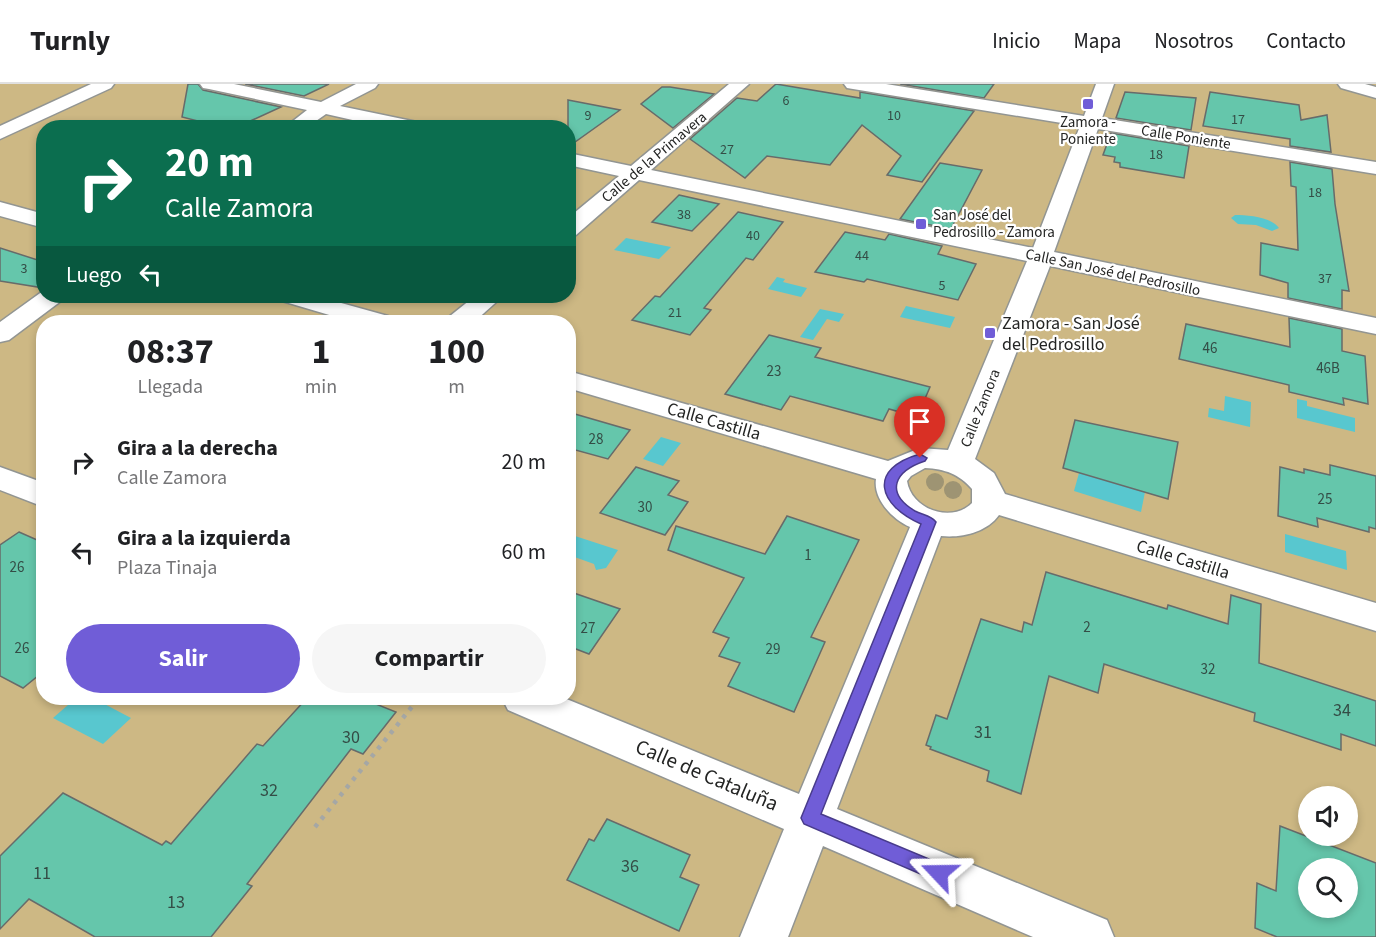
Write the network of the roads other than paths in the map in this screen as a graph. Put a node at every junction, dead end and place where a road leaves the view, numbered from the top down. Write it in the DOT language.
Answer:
graph roads {
  1 [pos="105,84"];
  2 [pos="209,84"];
  3 [pos="369,84"];
  4 [pos="740,84"];
  5 [pos="854,84"];
  6 [pos="1105,84"];
  7 [pos="1347,84"];
  8 [pos="1376,93"];
  9 [pos="322,108"];
  10 [pos="305,120"];
  11 [pos="379,120"];
  12 [pos="1091,122"];
  13 [pos="0,133"];
  14 [pos="576,161"];
  15 [pos="1376,168"];
  16 [pos="636,173"];
  17 [pos="0,209"];
  18 [pos="36,219"];
  19 [pos="576,223"];
  20 [pos="1041,256"];
  21 [pos="42,303"];
  22 [pos="315,303"];
  23 [pos="482,303"];
  24 [pos="355,315"];
  25 [pos="467,315"];
  26 [pos="1376,326"];
  27 [pos="0,334"];
  28 [pos="576,381"];
  29 [pos="958,463"];
  30 [pos="893,473"];
  31 [pos="0,478"];
  32 [pos="36,493"];
  33 [pos="990,501"];
  34 [pos="929,522"];
  35 [pos="1376,617"];
  36 [pos="539,705"];
  37 [pos="810,818"];
  38 [pos="764,937"];
  39 [pos="1090,937"];
  1 -- 13 [label="street"];
  2 -- 9 [label="street"];
  3 -- 9 [label="street"];
  4 -- 16 [label="street, Calle de la Primavera"];
  5 -- 12 [label="street, Calle Poniente"];
  6 -- 12 [label="street, Calle Zamora"];
  7 -- 8 [label="street"];
  9 -- 10 [label="street"];
  9 -- 11 [label="street"];
  12 -- 15 [label="street, Calle Poniente"];
  12 -- 20 [label="street, Calle Zamora"];
  14 -- 16 [label="street, Calle San José del Pedrosillo"];
  16 -- 19 [label="street, Calle de la Primavera"];
  16 -- 20 [label="street, Calle San José del Pedrosillo"];
  17 -- 18 [label="street"];
  20 -- 26 [label="street, Calle San José del Pedrosillo"];
  20 -- 29 [label="street, Calle Zamora"];
  21 -- 27 [label="street"];
  22 -- 24 [label="street"];
  23 -- 25 [label="street"];
  28 -- 30 [label="street, Calle Castilla"];
  29 -- 30 [label="street"];
  29 -- 33 [label="street"];
  30 -- 34 [label="street"];
  31 -- 32 [label="street"];
  33 -- 34 [label="street"];
  33 -- 35 [label="street, Calle Castilla"];
  34 -- 37 [label="street"];
  36 -- 37 [label="street, Calle de Cataluña"];
  37 -- 38 [label="street"];
  37 -- 39 [label="street, Calle de Cataluña"];
}
